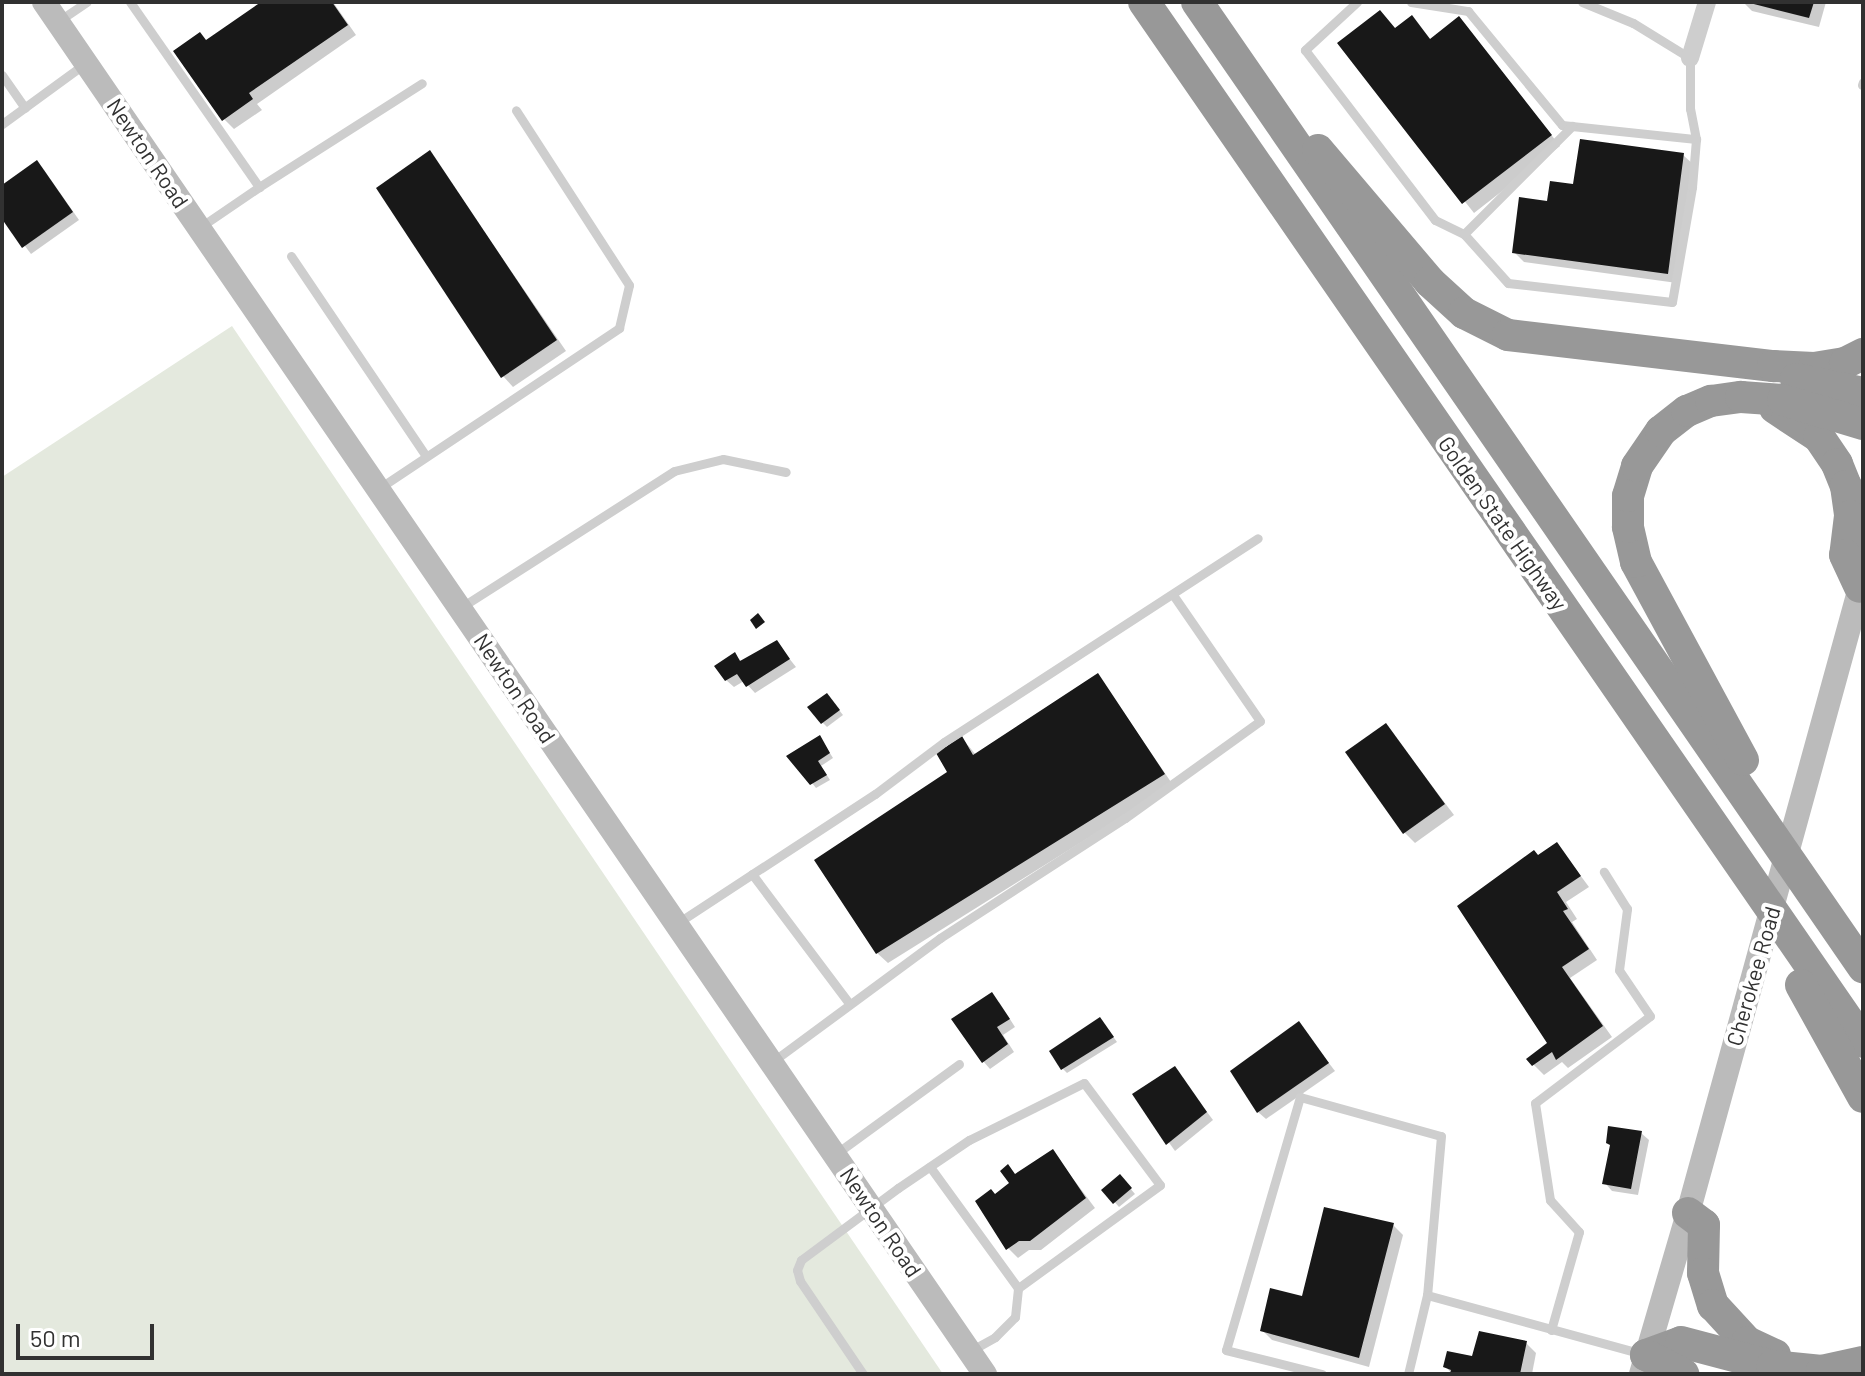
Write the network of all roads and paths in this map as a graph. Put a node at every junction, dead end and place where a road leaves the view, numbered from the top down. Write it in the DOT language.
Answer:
graph roads {
  1 [pos="87,2"];
  2 [pos="130,2"];
  3 [pos="1144,2"];
  4 [pos="1197,2"];
  5 [pos="1357,2"];
  6 [pos="1411,2"];
  7 [pos="1582,2"];
  8 [pos="1707,2"];
  9 [pos="50,12"];
  10 [pos="1690,58"];
  11 [pos="86,63"];
  12 [pos="2,75"];
  13 [pos="422,83"];
  14 [pos="25,108"];
  15 [pos="516,110"];
  16 [pos="2,124"];
  17 [pos="1572,126"];
  18 [pos="1696,139"];
  19 [pos="1295,145"];
  20 [pos="259,187"];
  21 [pos="199,228"];
  22 [pos="1464,234"];
  23 [pos="291,256"];
  24 [pos="1863,354"];
  25 [pos="1773,366"];
  26 [pos="1863,393"];
  27 [pos="1762,400"];
  28 [pos="1863,424"];
  29 [pos="426,456"];
  30 [pos="786,472"];
  31 [pos="378,489"];
  32 [pos="1258,538"];
  33 [pos="1862,582"];
  34 [pos="1173,595"];
  35 [pos="460,608"];
  36 [pos="1758,813"];
  37 [pos="1604,872"];
  38 [pos="752,874"];
  39 [pos="1772,912"];
  40 [pos="676,924"];
  41 [pos="1863,967"];
  42 [pos="849,1003"];
  43 [pos="1863,1042"];
  44 [pos="772,1063"];
  45 [pos="959,1064"];
  46 [pos="1863,1097"];
  47 [pos="835,1155"];
  48 [pos="930,1167"];
  49 [pos="871,1208"];
  50 [pos="1688,1213"];
  51 [pos="1018,1288"];
  52 [pos="1427,1295"];
  53 [pos="1551,1330"];
  54 [pos="970,1352"];
  55 [pos="1863,1362"];
  56 [pos="1643,1365"];
  57 [pos="1790,1368"];
  58 [pos="863,1374"];
  59 [pos="985,1374"];
  60 [pos="1322,1374"];
  61 [pos="1408,1374"];
  62 [pos="1683,1374"];
  1 -- 9 [label="lane"];
  2 -- 20 [label="lane"];
  3 -- 39 [label="highway, Golden State Highway"];
  4 -- 19 [label="highway, Golden State Highway"];
  5 -- 22 [label="lane"];
  6 -- 17 [label="lane"];
  7 -- 10 [label="lane"];
  8 -- 10 [label="street"];
  9 -- 11 [label="street, Newton Road"];
  10 -- 18 [label="lane"];
  11 -- 14 [label="lane"];
  11 -- 21 [label="street, Newton Road"];
  12 -- 14 [label="lane"];
  13 -- 20 [label="lane"];
  14 -- 16 [label="lane"];
  15 -- 29 [label="lane"];
  17 -- 18 [label="lane"];
  17 -- 22 [label="lane"];
  18 -- 22 [label="lane"];
  19 -- 25 [label="highway"];
  19 -- 36 [label="highway, Golden State Highway"];
  20 -- 21 [label="lane"];
  21 -- 31 [label="street, Newton Road"];
  23 -- 29 [label="lane"];
  24 -- 25 [label="highway"];
  25 -- 26 [label="highway"];
  27 -- 28 [label="highway"];
  27 -- 33 [label="highway"];
  27 -- 36 [label="highway"];
  29 -- 31 [label="lane"];
  30 -- 35 [label="lane"];
  31 -- 35 [label="street, Newton Road"];
  32 -- 34 [label="lane"];
  33 -- 50 [label="street, Cherokee Road"];
  34 -- 38 [label="lane"];
  34 -- 42 [label="lane"];
  35 -- 40 [label="street, Newton Road"];
  36 -- 41 [label="highway, Golden State Highway"];
  37 -- 53 [label="lane"];
  38 -- 40 [label="lane"];
  38 -- 42 [label="lane"];
  39 -- 43 [label="highway, Golden State Highway"];
  39 -- 46 [label="highway"];
  40 -- 44 [label="street, Newton Road"];
  42 -- 44 [label="lane"];
  44 -- 47 [label="street, Newton Road"];
  45 -- 47 [label="lane"];
  47 -- 49 [label="street, Newton Road"];
  48 -- 49 [label="lane"];
  48 -- 51 [label="lane"];
  48 -- 51 [label="lane"];
  49 -- 54 [label="street, Newton Road"];
  49 -- 58 [label="lane"];
  50 -- 56 [label="street, Cherokee Road"];
  50 -- 57 [label="highway"];
  51 -- 54 [label="lane"];
  52 -- 53 [label="lane"];
  52 -- 60 [label="lane"];
  52 -- 61 [label="lane"];
  53 -- 56 [label="lane"];
  54 -- 59 [label="street, Newton Road"];
  55 -- 57 [label="highway"];
  56 -- 57 [label="highway"];
  56 -- 62 [label="highway"];
}
